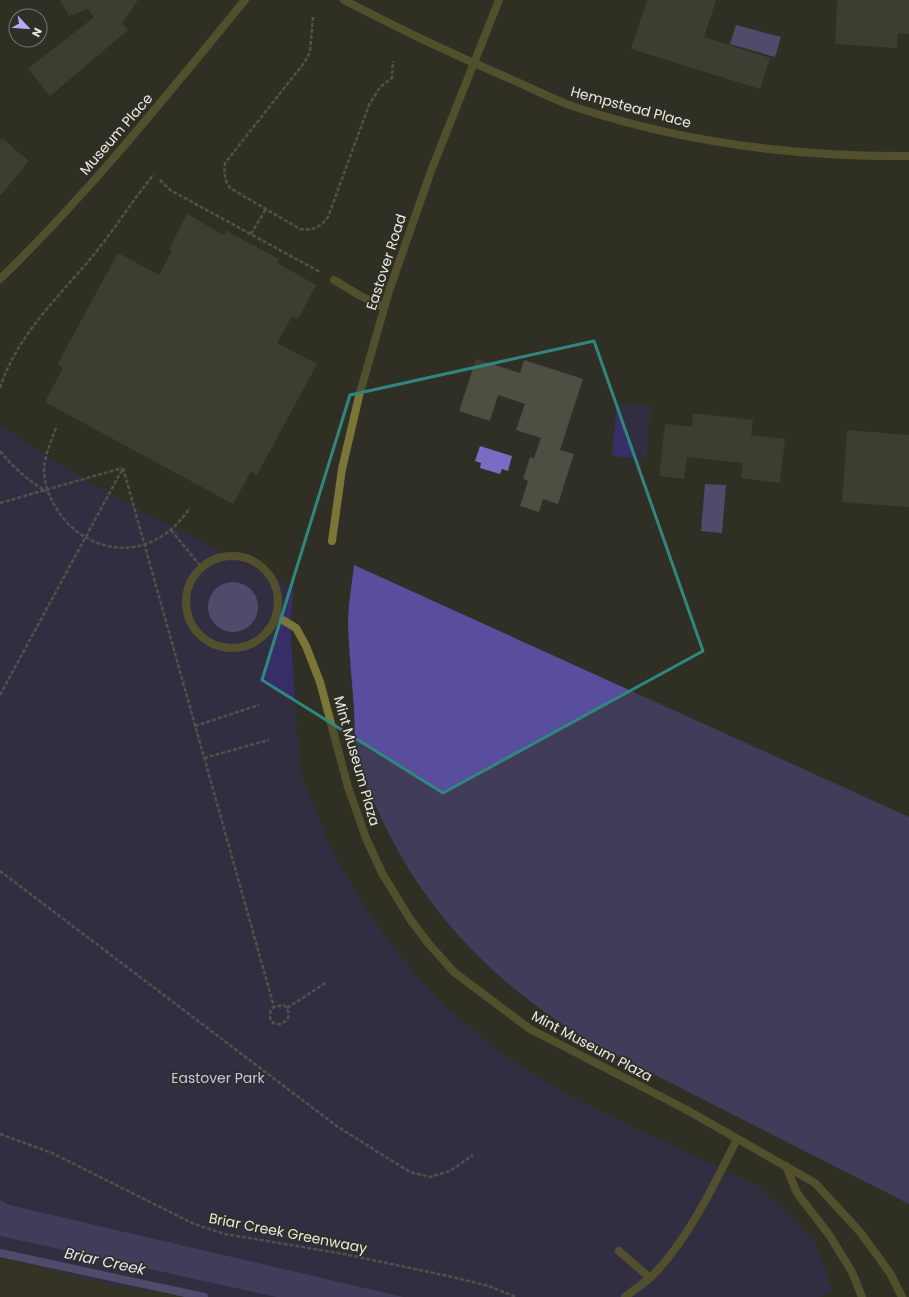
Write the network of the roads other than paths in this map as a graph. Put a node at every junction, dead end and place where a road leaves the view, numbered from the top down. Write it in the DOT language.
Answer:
graph roads {
  1 [pos="245,0"];
  2 [pos="344,0"];
  3 [pos="498,0"];
  4 [pos="472,63"];
  5 [pos="909,156"];
  6 [pos="0,279"];
  7 [pos="334,280"];
  8 [pos="384,307"];
  9 [pos="332,542"];
  10 [pos="276,616"];
  11 [pos="737,1139"];
  12 [pos="786,1166"];
  13 [pos="620,1251"];
  14 [pos="650,1278"];
  15 [pos="625,1297"];
  16 [pos="862,1297"];
  17 [pos="902,1297"];
  1 -- 6 [label="street, Museum Place"];
  2 -- 4 [label="street, Hempstead Place"];
  3 -- 4 [label="street, Eastover Road"];
  4 -- 5 [label="street, Hempstead Place"];
  4 -- 8 [label="street, Eastover Road"];
  7 -- 8 [label="street"];
  8 -- 9 [label="street, Eastover Road"];
  10 -- 10 [label="street"];
  10 -- 11 [label="street, Mint Museum Plaza"];
  11 -- 12 [label="street, Mint Museum Plaza"];
  11 -- 14 [label="street"];
  12 -- 16 [label="street"];
  12 -- 17 [label="street, Mint Museum Plaza"];
  13 -- 14 [label="street"];
  14 -- 15 [label="street"];
}
